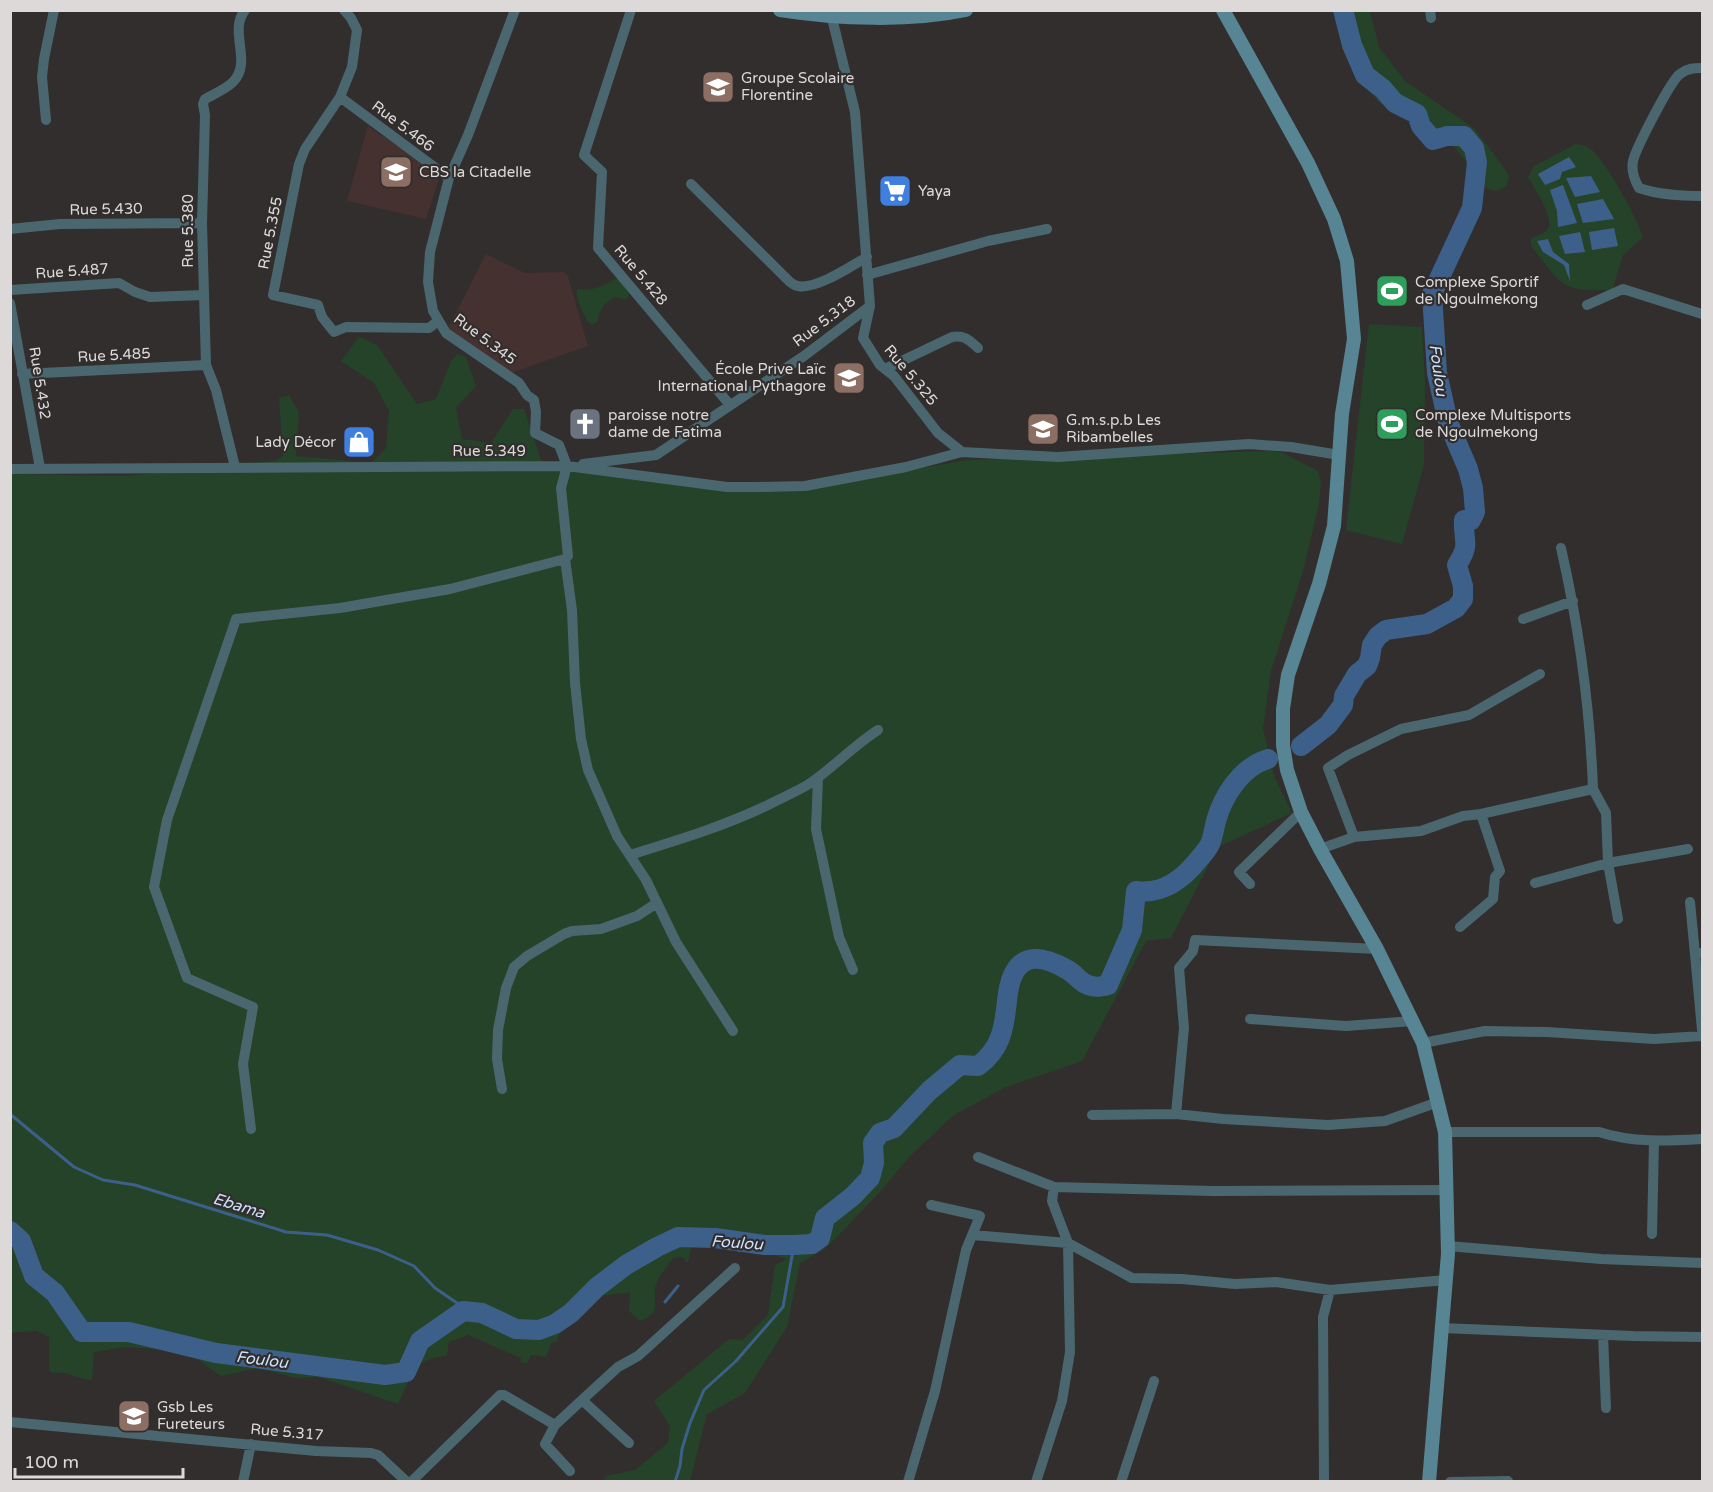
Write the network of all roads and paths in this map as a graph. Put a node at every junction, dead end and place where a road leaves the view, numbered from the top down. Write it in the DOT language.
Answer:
graph roads {
  1 [pos="54,10"];
  2 [pos="245,10"];
  3 [pos="344,10"];
  4 [pos="515,10"];
  5 [pos="630,10"];
  6 [pos="780,10"];
  7 [pos="966,10"];
  8 [pos="1223,10"];
  9 [pos="831,13"];
  10 [pos="1702,68"];
  11 [pos="340,97"];
  12 [pos="46,120"];
  13 [pos="449,178"];
  14 [pos="691,184"];
  15 [pos="1702,196"];
  16 [pos="202,223"];
  17 [pos="10,229"];
  18 [pos="1047,229"];
  19 [pos="867,257"];
  20 [pos="867,275"];
  21 [pos="10,290"];
  22 [pos="204,295"];
  23 [pos="10,303"];
  24 [pos="1587,305"];
  25 [pos="870,306"];
  26 [pos="1702,314"];
  27 [pos="438,321"];
  28 [pos="978,348"];
  29 [pos="206,364"];
  30 [pos="885,369"];
  31 [pos="22,374"];
  32 [pos="730,405"];
  33 [pos="962,452"];
  34 [pos="1339,455"];
  35 [pos="567,466"];
  36 [pos="235,467"];
  37 [pos="40,468"];
  38 [pos="10,469"];
  39 [pos="1561,548"];
  40 [pos="565,559"];
  41 [pos="1573,601"];
  42 [pos="1523,619"];
  43 [pos="1540,674"];
  44 [pos="878,730"];
  45 [pos="818,778"];
  46 [pos="1593,789"];
  47 [pos="1301,812"];
  48 [pos="1481,814"];
  49 [pos="1354,837"];
  50 [pos="1320,849"];
  51 [pos="1688,849"];
  52 [pos="630,855"];
  53 [pos="1608,863"];
  54 [pos="1535,883"];
  55 [pos="1250,884"];
  56 [pos="1690,902"];
  57 [pos="657,903"];
  58 [pos="1618,919"];
  59 [pos="1460,927"];
  60 [pos="1377,949"];
  61 [pos="1699,953"];
  62 [pos="853,970"];
  63 [pos="1250,1019"];
  64 [pos="1413,1021"];
  65 [pos="1702,1030"];
  66 [pos="733,1031"];
  67 [pos="1702,1036"];
  68 [pos="1423,1043"];
  69 [pos="502,1089"];
  70 [pos="1438,1102"];
  71 [pos="1176,1114"];
  72 [pos="1092,1115"];
  73 [pos="251,1129"];
  74 [pos="1445,1132"];
  75 [pos="1702,1139"];
  76 [pos="1654,1141"];
  77 [pos="978,1157"];
  78 [pos="1054,1187"];
  79 [pos="1447,1190"];
  80 [pos="931,1205"];
  81 [pos="1652,1234"];
  82 [pos="972,1235"];
  83 [pos="1068,1244"];
  84 [pos="1448,1246"];
  85 [pos="1702,1263"];
  86 [pos="735,1268"];
  87 [pos="1446,1280"];
  88 [pos="1330,1290"];
  89 [pos="1442,1328"];
  90 [pos="1604,1335"];
  91 [pos="1702,1337"];
  92 [pos="1154,1381"];
  93 [pos="582,1400"];
  94 [pos="1606,1408"];
  95 [pos="10,1422"];
  96 [pos="555,1425"];
  97 [pos="628,1443"];
  98 [pos="251,1444"];
  99 [pos="570,1471"];
  100 [pos="1508,1480"];
  101 [pos="1038,1481"];
  102 [pos="243,1482"];
  103 [pos="409,1482"];
  104 [pos="908,1482"];
  105 [pos="1120,1482"];
  106 [pos="1323,1482"];
  107 [pos="1429,1482"];
  108 [pos="1450,1482"];
  1 -- 12 [label="street"];
  2 -- 16 [label="street, Rue 5.380"];
  3 -- 11 [label="street, Rue 5.355"];
  4 -- 13 [label="street, Rue 5.345"];
  5 -- 32 [label="street, Rue 5.428"];
  6 -- 9 [label="street"];
  7 -- 9 [label="street"];
  8 -- 34 [label="street"];
  9 -- 19 [label="street, Rue 5.318"];
  10 -- 15 [label="street"];
  11 -- 13 [label="street, Rue 5.466"];
  11 -- 27 [label="street, Rue 5.355"];
  13 -- 27 [label="street, Rue 5.345"];
  14 -- 19 [label="street"];
  16 -- 17 [label="street, Rue 5.430"];
  16 -- 22 [label="street, Rue 5.380"];
  18 -- 20 [label="street"];
  19 -- 20 [label="street, Rue 5.318"];
  20 -- 25 [label="street, Rue 5.318"];
  21 -- 22 [label="street, Rue 5.487"];
  22 -- 29 [label="street, Rue 5.380"];
  23 -- 31 [label="street, Rue 5.432"];
  24 -- 26 [label="street"];
  25 -- 30 [label="street, Rue 5.325"];
  25 -- 32 [label="street, Rue 5.318"];
  27 -- 35 [label="street, Rue 5.345"];
  28 -- 30 [label="street"];
  29 -- 31 [label="street, Rue 5.485"];
  29 -- 36 [label="street, Rue 5.380"];
  30 -- 33 [label="street, Rue 5.325"];
  31 -- 37 [label="street, Rue 5.432"];
  32 -- 35 [label="street, Rue 5.318"];
  33 -- 34 [label="street, Rue 5.349"];
  33 -- 35 [label="street, Rue 5.349"];
  34 -- 47 [label="street"];
  35 -- 36 [label="street, Rue 5.349"];
  35 -- 40 [label="street"];
  36 -- 37 [label="street, Rue 5.349"];
  37 -- 38 [label="street, Rue 5.349"];
  39 -- 41 [label="street"];
  40 -- 52 [label="street"];
  40 -- 73 [label="street"];
  41 -- 42 [label="street"];
  41 -- 46 [label="street"];
  43 -- 49 [label="street"];
  44 -- 45 [label="street"];
  45 -- 52 [label="street"];
  45 -- 62 [label="street"];
  46 -- 48 [label="street"];
  46 -- 53 [label="street"];
  47 -- 50 [label="street"];
  47 -- 55 [label="street"];
  48 -- 49 [label="street"];
  48 -- 59 [label="street"];
  49 -- 50 [label="street"];
  50 -- 60 [label="street"];
  51 -- 53 [label="street"];
  52 -- 57 [label="street"];
  53 -- 54 [label="street"];
  53 -- 58 [label="street"];
  56 -- 61 [label="street"];
  57 -- 66 [label="street"];
  57 -- 69 [label="street"];
  60 -- 64 [label="street"];
  60 -- 71 [label="street"];
  61 -- 65 [label="street"];
  63 -- 64 [label="street"];
  64 -- 68 [label="street"];
  67 -- 68 [label="street"];
  68 -- 70 [label="street"];
  70 -- 71 [label="street"];
  70 -- 74 [label="street"];
  71 -- 72 [label="street"];
  74 -- 76 [label="street"];
  74 -- 79 [label="street"];
  75 -- 76 [label="street"];
  76 -- 81 [label="street"];
  77 -- 78 [label="street"];
  78 -- 79 [label="street"];
  78 -- 83 [label="street"];
  79 -- 84 [label="street"];
  80 -- 82 [label="street"];
  82 -- 83 [label="street"];
  82 -- 104 [label="street"];
  83 -- 88 [label="street"];
  83 -- 101 [label="street"];
  84 -- 85 [label="street"];
  84 -- 87 [label="street"];
  86 -- 93 [label="street"];
  87 -- 88 [label="street"];
  87 -- 89 [label="street"];
  88 -- 106 [label="street"];
  89 -- 90 [label="street"];
  89 -- 107 [label="street"];
  90 -- 91 [label="street"];
  90 -- 94 [label="street"];
  92 -- 105 [label="street"];
  93 -- 96 [label="street"];
  93 -- 97 [label="street"];
  95 -- 98 [label="street, Rue 5.317"];
  96 -- 99 [label="street"];
  96 -- 103 [label="street"];
  98 -- 102 [label="street"];
  98 -- 103 [label="street, Rue 5.317"];
  100 -- 108 [label="street"];
}
